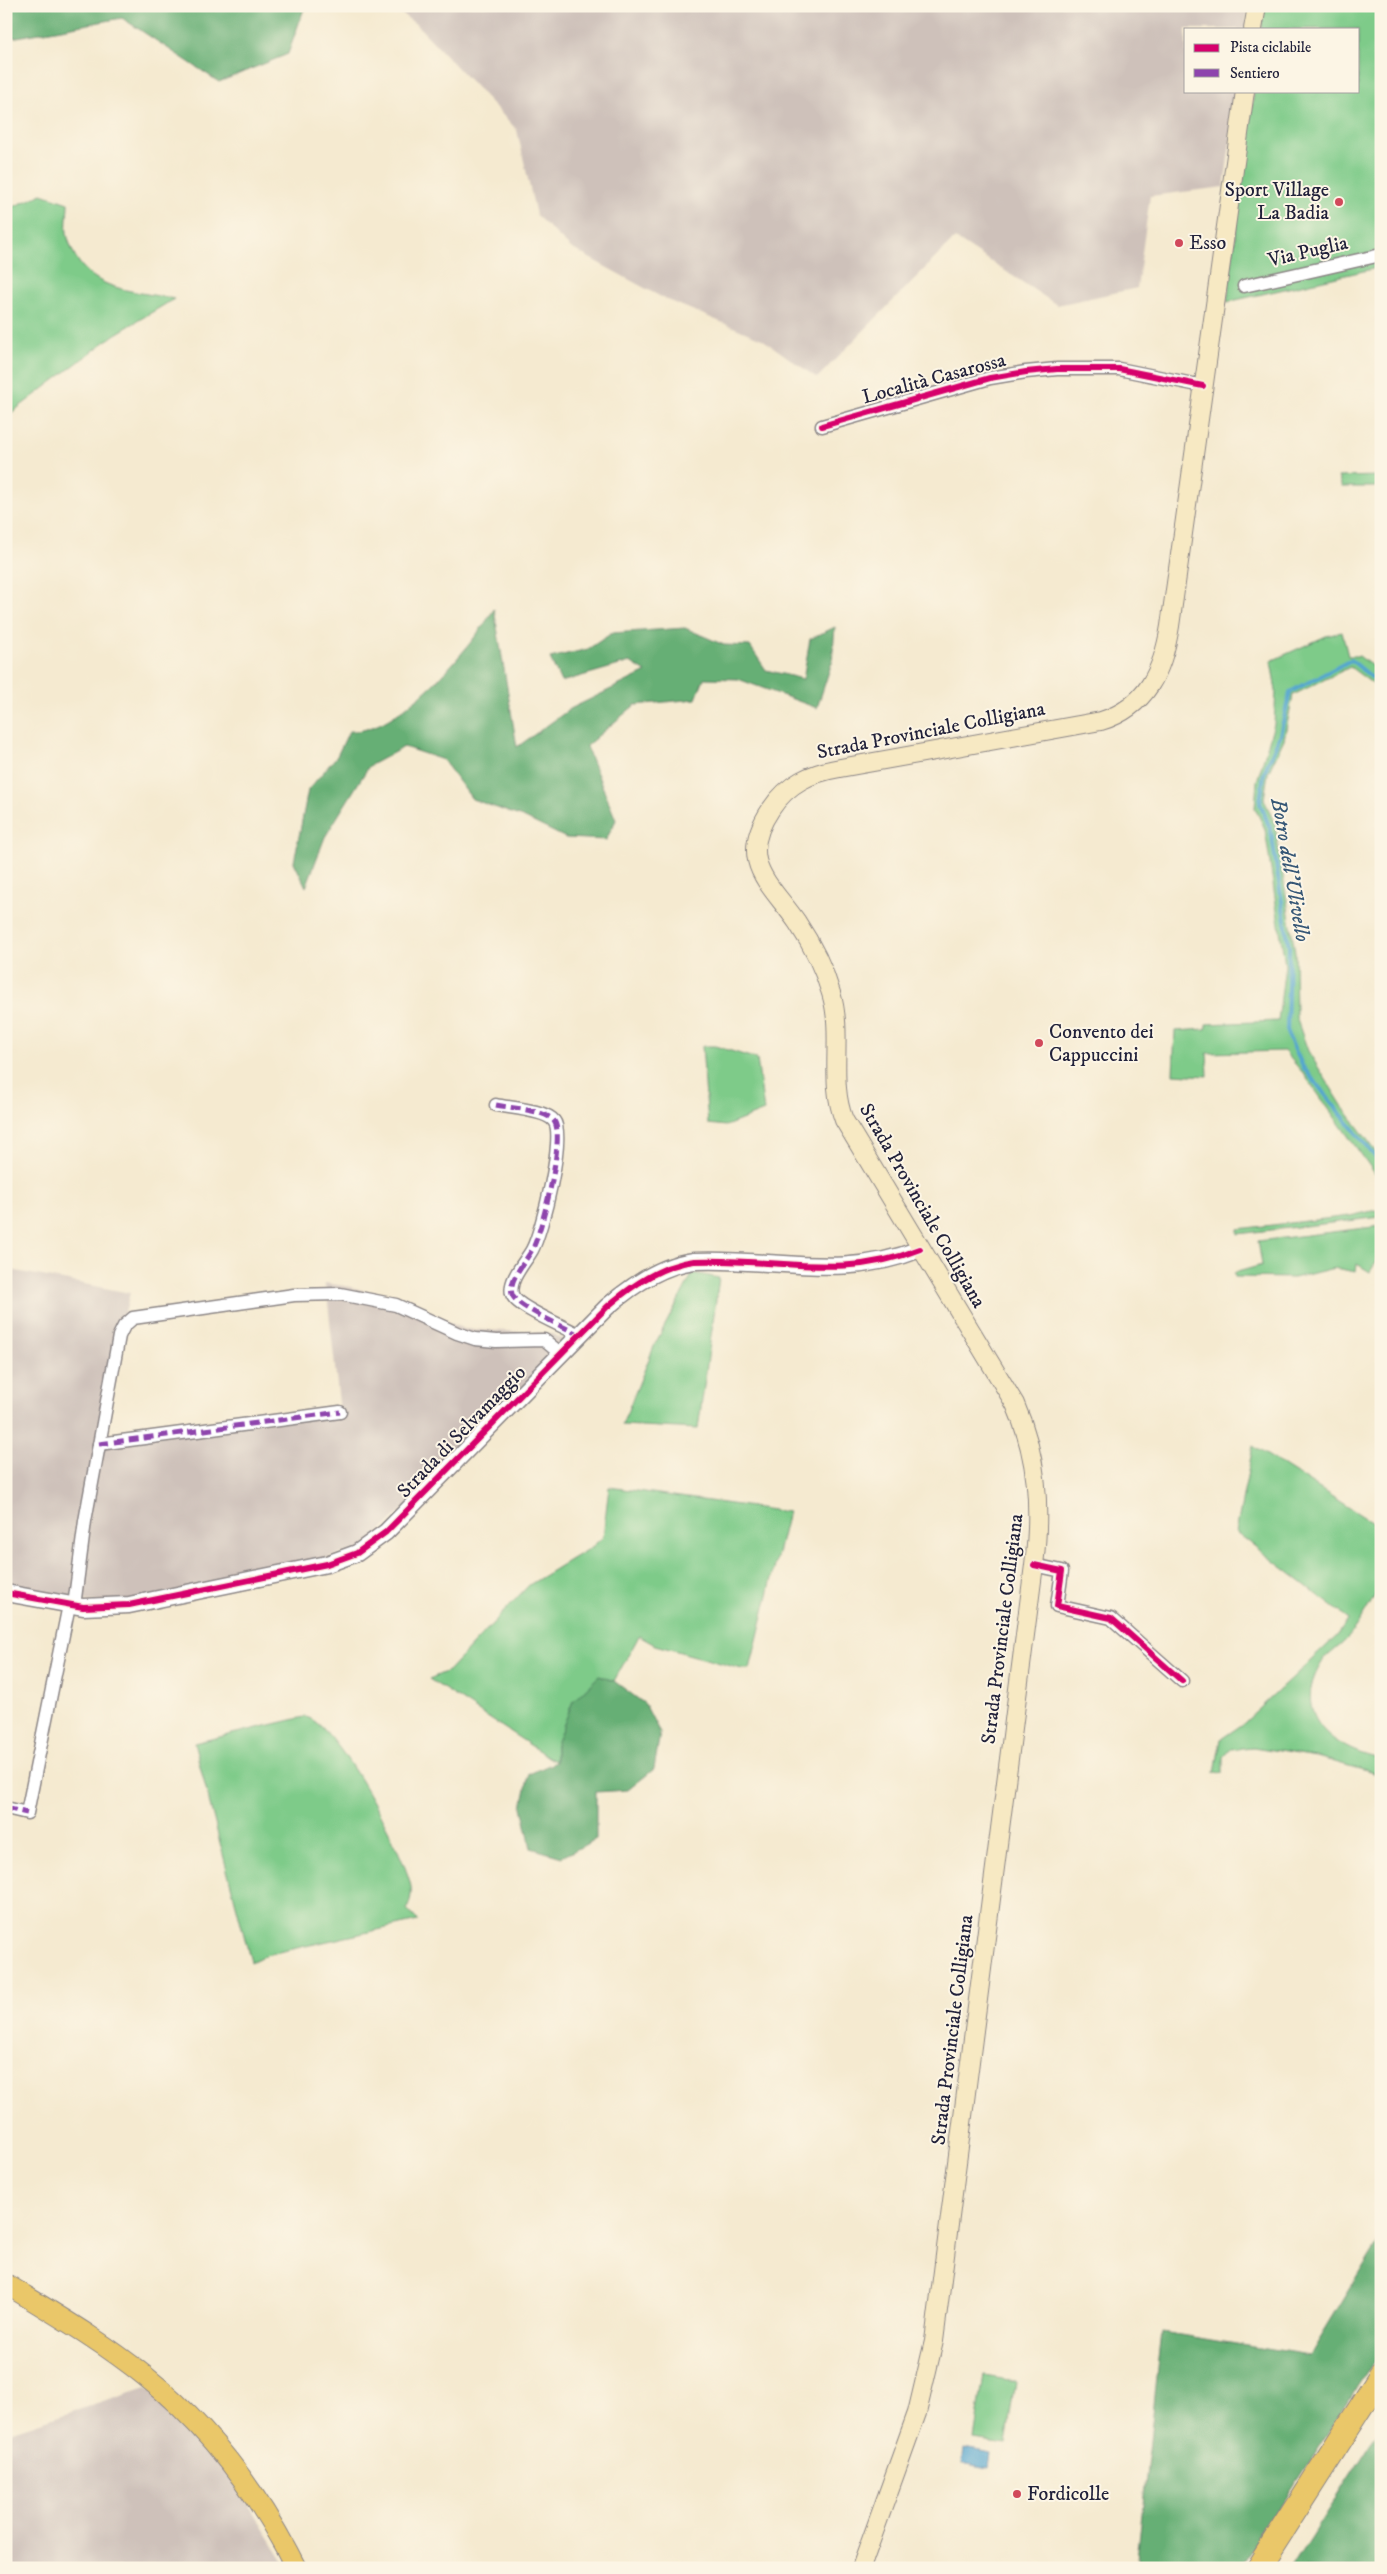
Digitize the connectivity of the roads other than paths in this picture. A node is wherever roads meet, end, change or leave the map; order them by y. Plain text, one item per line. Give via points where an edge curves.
1 (1257, 6) edge
2 (1253, 28) edge
3 (1245, 92) edge
4 (1381, 255) edge
5 (1244, 286) dead end
6 (1203, 386) junction
7 (822, 426) dead end
8 (496, 1105) dead end
9 (920, 1249) junction
10 (579, 1336) junction
11 (561, 1354) junction
12 (340, 1412) dead end
13 (99, 1444) junction
14 (1034, 1565) junction
15 (6, 1593) edge
16 (71, 1606) junction
17 (1182, 1681) dead end
18 (6, 1808) edge
19 (6, 2284) edge
20 (1381, 2376) edge
21 (1381, 2401) edge
22 (296, 2568) edge
23 (861, 2568) edge
24 (1258, 2568) edge
25 (1274, 2568) edge

1 - 2 main road
3 - 6 main road, Strada Provinciale Colligiana
4 - 5 street, Via Puglia
6 - 7 street, Località Casarossa via 1119,369 1026,372 990,378
6 - 9 main road, Strada Provinciale Colligiana via 1168,639 1156,677 1140,698 1115,716 1092,723 808,776 791,786 776,802 759,832 756,850 762,876 801,928 830,990 837,1019 836,1085 841,1113 852,1138
8 - 10 street via 546,1115 555,1121 558,1128 558,1149 541,1225 534,1246 512,1284 511,1293 530,1310
9 - 10 street, Strada di Selvamaggio via 886,1260 843,1266 683,1263 627,1291
9 - 14 main road, Strada Provinciale Colligiana via 1006,1388 1023,1424 1037,1483 1038,1526
10 - 11 street, Strada di Selvamaggio
11 - 13 street via 544,1340 475,1338 396,1305 340,1294 288,1296 141,1316 127,1322 119,1336
11 - 16 street, Strada di Selvamaggio via 393,1525 356,1553 318,1566 143,1603 112,1607
12 - 13 street
13 - 16 street
14 - 17 street via 1062,1572 1057,1606 1111,1618
14 - 23 main road, Strada Provinciale Colligiana via 945,2264 929,2366 912,2429
15 - 16 street, Strada di Selvamaggio
16 - 18 street via 28,1813
19 - 22 main road via 128,2362 187,2413 247,2483 269,2516
20 - 24 highway
21 - 25 highway

